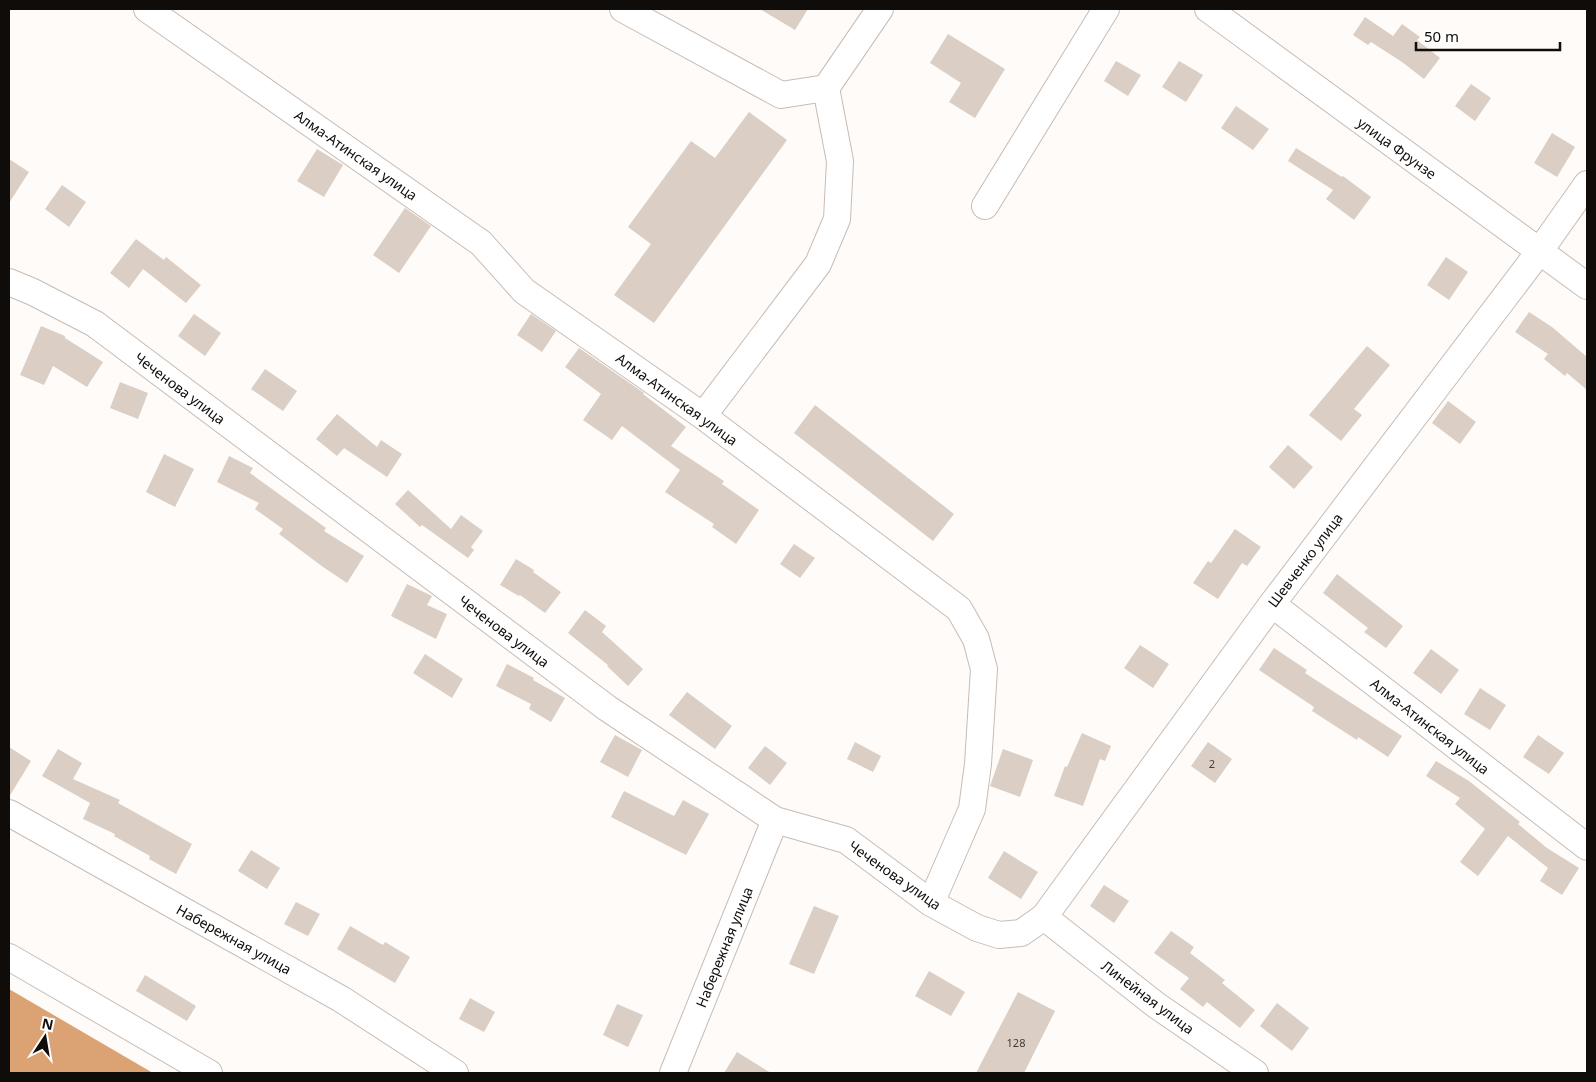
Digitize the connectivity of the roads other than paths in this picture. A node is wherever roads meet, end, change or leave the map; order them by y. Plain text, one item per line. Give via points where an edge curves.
1 (147, 9) edge
2 (623, 9) edge
3 (880, 9) edge
4 (1106, 9) edge
5 (1208, 9) edge
6 (826, 88) junction
7 (1587, 184) edge
8 (985, 206) dead end
9 (1539, 252) junction
10 (9, 282) edge
11 (1587, 286) edge
12 (703, 416) junction
13 (1272, 604) junction
14 (9, 813) edge
15 (775, 820) junction
16 (1587, 847) edge
17 (931, 903) junction
18 (1044, 917) junction
19 (1021, 933) joint
20 (9, 957) edge
21 (209, 1073) edge
22 (455, 1073) edge
23 (673, 1073) edge
24 (1256, 1073) edge

1 - 12 street, Алма-Атинская улица via 481,243 524,291
2 - 6 street via 781,95
3 - 6 street
4 - 8 street
5 - 9 street, улица Фрунзе
6 - 12 street via 840,160 837,219 818,264
7 - 9 street, Шевченко улица
9 - 11 street, улица Фрунзе
9 - 13 street, Шевченко улица
10 - 15 street, Чеченова улица via 95,324 607,708
12 - 17 street, Алма-Атинская улица via 959,609 976,639 984,669 972,809
13 - 16 street, Алма-Атинская улица
13 - 18 street, Шевченко улица
14 - 22 street, Набережная улица via 341,999
15 - 17 street, Чеченова улица via 846,840
15 - 23 street, Набережная улица
17 - 19 street, Чеченова улица via 977,928 999,935
18 - 19 street, Шевченко улица
18 - 24 street, Линейная улица via 1156,1005
20 - 21 street

